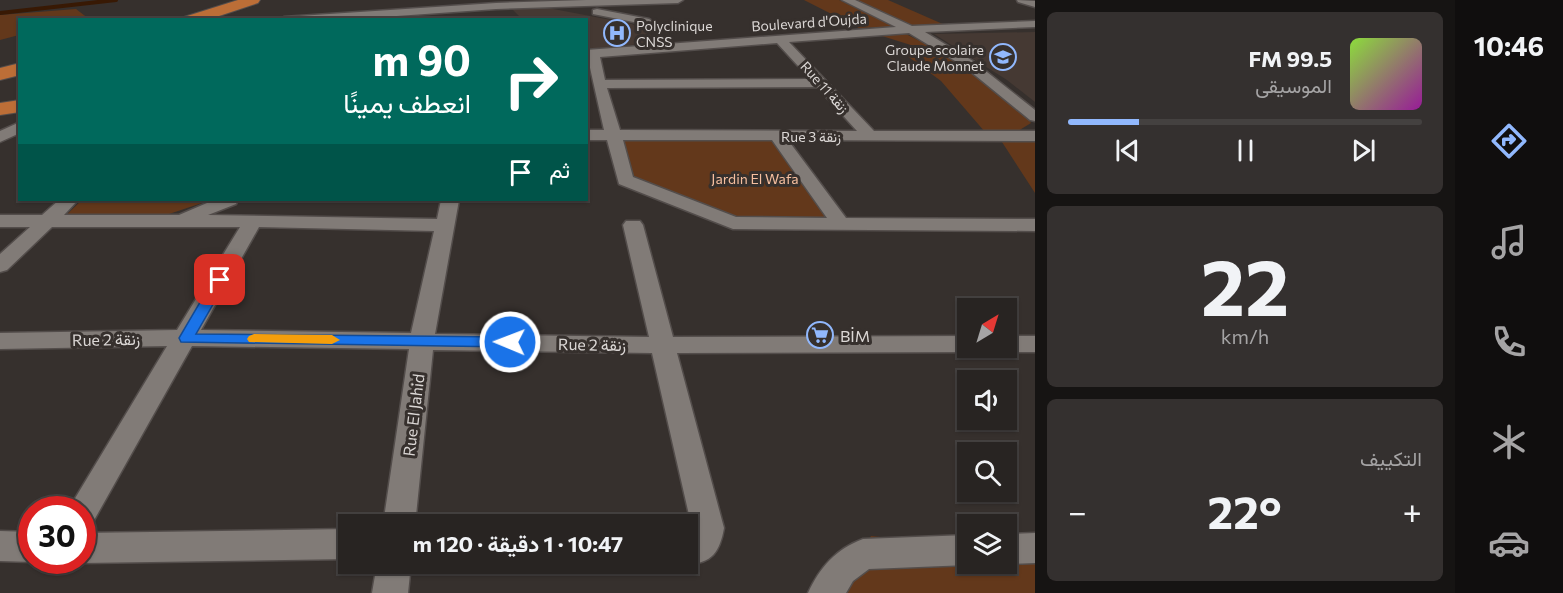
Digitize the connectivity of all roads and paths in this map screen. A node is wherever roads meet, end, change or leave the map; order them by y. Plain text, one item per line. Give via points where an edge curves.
1 (253, 0) edge
2 (678, 0) edge
3 (847, 0) edge
4 (1022, 0) edge
5 (268, 1) edge
6 (382, 1) edge
7 (656, 1) edge
8 (582, 2) edge
9 (630, 2) junction
10 (552, 4) junction
11 (1035, 4) edge
12 (496, 6) junction
13 (385, 12) junction
14 (421, 15) edge
15 (196, 18) edge
16 (220, 18) edge
17 (338, 18) edge
18 (505, 18) edge
19 (1033, 25) edge
20 (657, 28) junction
21 (912, 29) junction
22 (780, 39) junction
23 (685, 46) junction
24 (590, 54) edge
25 (18, 70) edge
26 (0, 74) edge
27 (821, 83) junction
28 (599, 84) junction
29 (18, 106) edge
30 (0, 109) edge
31 (1035, 117) edge
32 (18, 127) edge
33 (588, 135) edge
34 (615, 135) junction
35 (777, 136) junction
36 (870, 136) junction
37 (1035, 136) edge
38 (0, 137) edge
39 (68, 201) edge
40 (227, 201) edge
41 (450, 201) edge
42 (0, 221) edge
43 (46, 221) junction
44 (177, 221) junction
45 (254, 221) junction
46 (840, 223) junction
47 (446, 225) junction
48 (633, 225) dead end
49 (1035, 225) edge
50 (0, 266) edge
51 (186, 338) junction
52 (0, 340) edge
53 (423, 340) junction
54 (957, 344) edge
55 (1017, 344) edge
56 (1035, 344) edge
57 (664, 345) junction
58 (92, 496) edge
59 (400, 514) edge
60 (338, 544) edge
61 (0, 546) edge
62 (18, 547) edge
63 (96, 548) edge
64 (698, 548) edge
65 (1035, 548) edge
66 (1017, 549) edge
67 (957, 550) edge
68 (393, 574) edge
69 (390, 593) edge
70 (826, 593) edge

1 - 15 highway
2 - 7 street
3 - 21 street
4 - 11 street
5 - 16 highway
6 - 13 street
7 - 9 street
8 - 9 street
8 - 10 street
9 - 20 street
10 - 12 street
10 - 20 street
12 - 14 street
12 - 18 street
13 - 14 street
13 - 17 street
19 - 21 street, Boulevard d'Oujda
20 - 23 street
21 - 22 street, Boulevard d'Oujda
21 - 31 street via 969,64
22 - 23 street, Boulevard d'Oujda
22 - 27 street, Rue 11 زنقة
23 - 24 street, Boulevard d'Oujda
24 - 28 street
25 - 26 highway
27 - 28 street
27 - 36 street, Rue 11 زنقة
28 - 34 street
29 - 30 highway
32 - 38 street
33 - 34 street, Rue 3 زنقة
34 - 35 street, Rue 3 زنقة
34 - 46 street via 625,180 722,219 733,223
35 - 36 street, Rue 3 زنقة
35 - 46 street
36 - 37 street, Rue 3 زنقة
39 - 43 street
40 - 44 street
41 - 47 street, Rue El Jahid
42 - 43 street
43 - 44 street
43 - 50 street
44 - 45 street
45 - 47 street
45 - 51 street
46 - 49 street
47 - 53 street, Rue El Jahid
48 - 57 street
51 - 52 street, Rue 2 زنقة
51 - 53 street, Rue 2 زنقة
51 - 58 street
53 - 57 street, Rue 2 زنقة
53 - 59 street, Rue El Jahid
54 - 57 street, Rue 2 زنقة
55 - 56 street
57 - 64 street via 708,528 705,544
60 - 63 street
61 - 62 street
65 - 66 street
67 - 70 street via 863,554 841,570
68 - 69 street

